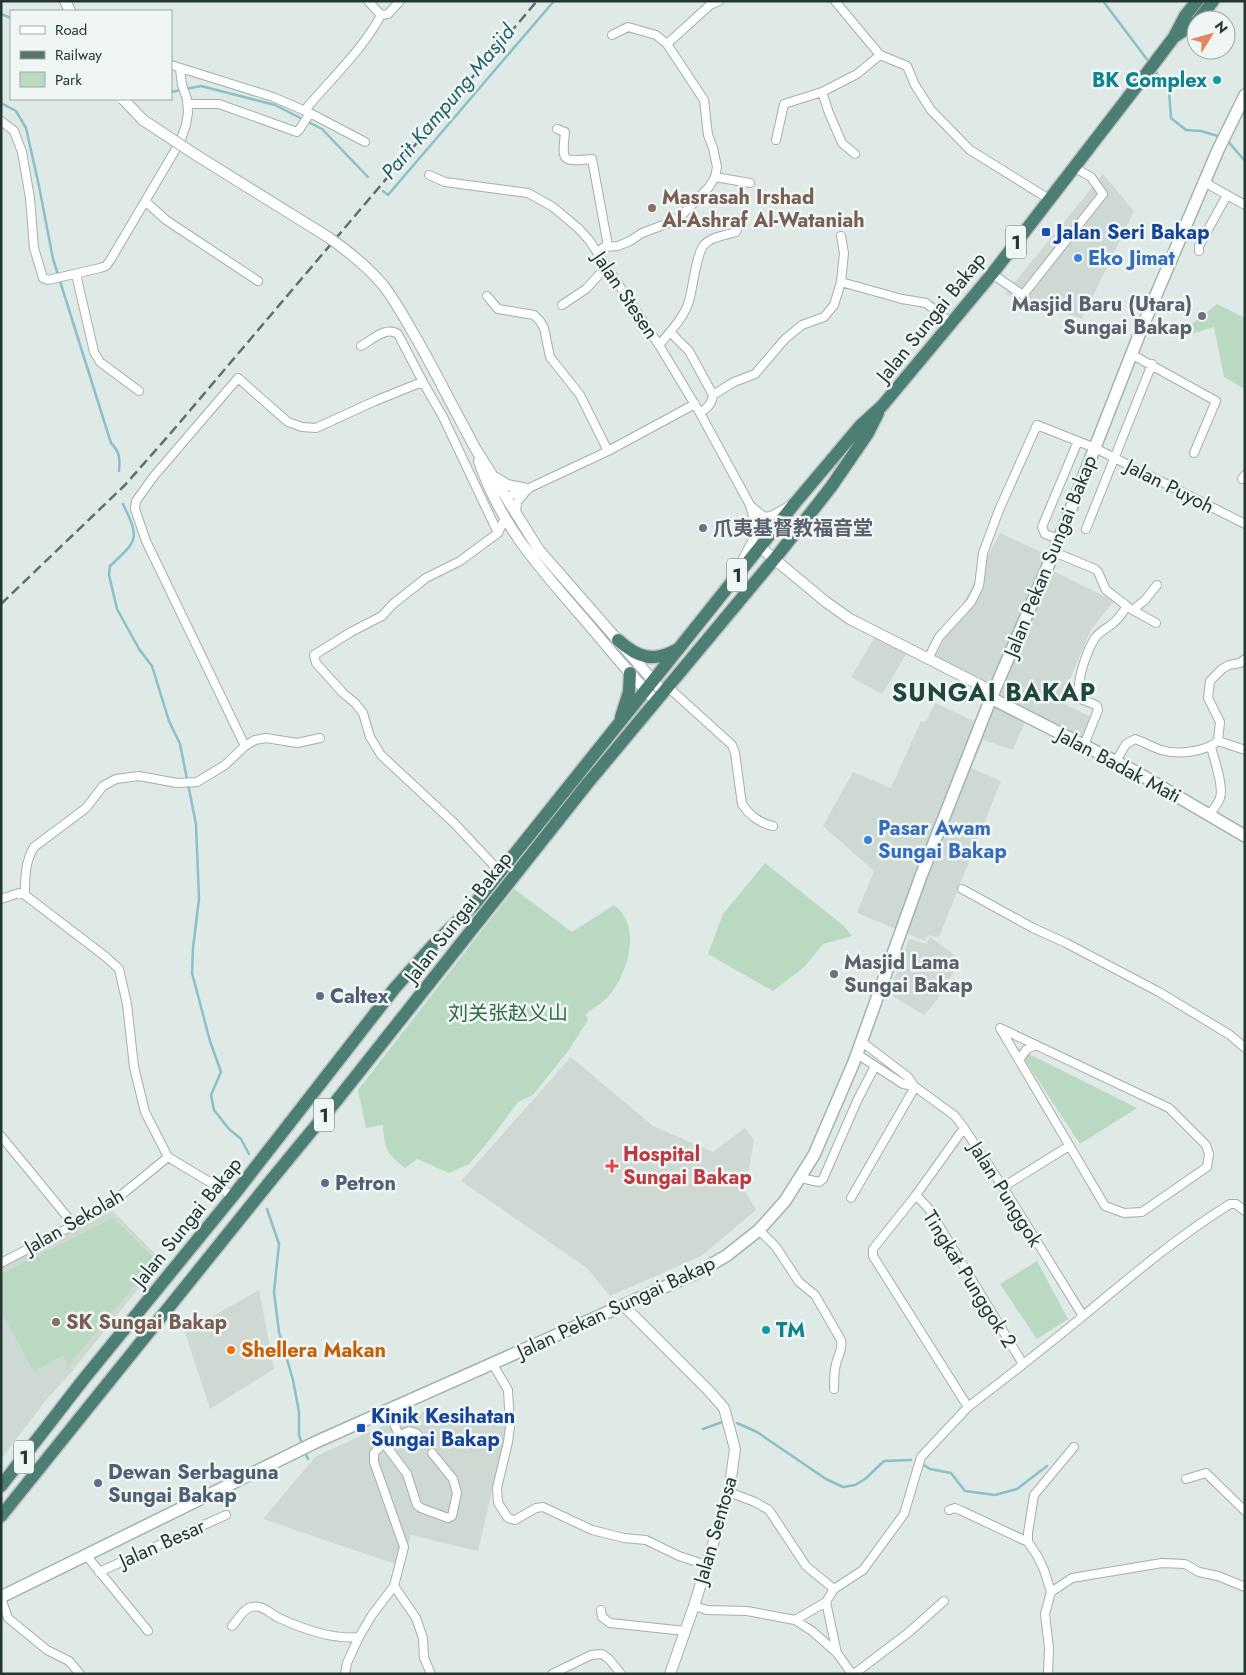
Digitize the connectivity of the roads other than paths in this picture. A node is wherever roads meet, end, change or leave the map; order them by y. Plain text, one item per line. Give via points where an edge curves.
1 (368, 1) edge
2 (400, 1) edge
3 (719, 1) edge
4 (835, 1) edge
5 (1197, 1) edge
6 (708, 3) edge
7 (381, 15) junction
8 (1186, 29) edge
9 (612, 35) dead end
10 (1174, 37) junction
11 (667, 44) junction
12 (880, 54) junction
13 (172, 65) edge
14 (180, 69) junction
15 (822, 92) junction
16 (1245, 96) edge
17 (124, 100) edge
18 (188, 101) junction
19 (306, 117) junction
20 (1, 121) edge
21 (557, 129) dead end
22 (776, 140) dead end
23 (365, 142) dead end
24 (855, 154) dead end
25 (1074, 168) junction
26 (429, 175) dead end
27 (716, 177) junction
28 (1204, 182) junction
29 (750, 183) dead end
30 (1227, 194) junction
31 (1048, 199) junction
32 (145, 201) junction
33 (1245, 205) edge
34 (740, 222) dead end
35 (840, 236) dead end
36 (608, 246) junction
37 (1199, 251) dead end
38 (598, 252) junction
39 (607, 266) junction
40 (76, 274) junction
41 (992, 274) junction
42 (258, 280) dead end
43 (841, 282) junction
44 (487, 296) dead end
45 (562, 306) dead end
46 (951, 323) junction
47 (670, 332) junction
48 (659, 345) junction
49 (361, 346) dead end
50 (1131, 354) junction
51 (1152, 364) junction
52 (424, 384) junction
53 (138, 391) dead end
54 (713, 395) junction
55 (695, 404) junction
56 (700, 413) junction
57 (857, 439) junction
58 (1078, 441) junction
59 (475, 448) junction
60 (1095, 448) junction
61 (608, 451) junction
62 (1194, 453) dead end
63 (1115, 458) junction
64 (494, 476) junction
65 (527, 489) junction
66 (506, 497) junction
67 (794, 503) junction
68 (750, 505) junction
69 (516, 514) junction
70 (503, 516) junction
71 (1245, 524) edge
72 (1086, 529) dead end
73 (514, 532) junction
74 (498, 533) junction
75 (1060, 539) junction
76 (760, 547) junction
77 (1054, 552) junction
78 (774, 559) junction
79 (1157, 585) dead end
80 (723, 592) junction
81 (1130, 608) junction
82 (1156, 623) dead end
83 (618, 640) junction
84 (680, 647) junction
85 (928, 659) junction
86 (1245, 659) edge
87 (630, 673) junction
88 (650, 686) junction
89 (662, 693) junction
90 (993, 695) junction
91 (616, 728) junction
92 (320, 738) dead end
93 (1218, 741) junction
94 (1084, 745) junction
95 (245, 746) junction
96 (1211, 747) junction
97 (1245, 750) edge
98 (1116, 761) junction
99 (1209, 815) junction
100 (774, 826) dead end
101 (1245, 836) edge
102 (501, 872) junction
103 (962, 889) dead end
104 (25, 895) junction
105 (1, 899) edge
106 (862, 1042) junction
107 (1035, 1045) junction
108 (1245, 1048) edge
109 (857, 1054) junction
110 (1019, 1060) junction
111 (875, 1066) junction
112 (915, 1086) junction
113 (841, 1093) junction
114 (856, 1102) junction
115 (964, 1128) junction
116 (1, 1136) edge
117 (1069, 1146) junction
118 (168, 1157) junction
119 (801, 1178) junction
120 (1003, 1187) junction
121 (916, 1195) junction
122 (233, 1196) junction
123 (851, 1198) dead end
124 (1245, 1211) edge
125 (74, 1225) junction
126 (759, 1230) junction
127 (1, 1263) edge
128 (623, 1305) junction
129 (1083, 1316) junction
130 (492, 1363) junction
131 (1023, 1364) junction
132 (834, 1389) dead end
133 (968, 1408) junction
134 (388, 1410) junction
135 (400, 1435) junction
136 (423, 1441) tunnel mouth
137 (384, 1443) junction
138 (1074, 1447) dead end
139 (432, 1453) tunnel mouth
140 (1186, 1479) dead end
141 (1, 1486) edge
142 (729, 1492) junction
143 (949, 1510) dead end
144 (1245, 1511) edge
145 (226, 1515) dead end
146 (1, 1516) edge
147 (1028, 1542) junction
148 (86, 1555) junction
149 (706, 1565) junction
150 (99, 1572) junction
151 (394, 1586) junction
152 (1245, 1587) edge
153 (834, 1589) junction
154 (1050, 1592) junction
155 (1, 1597) edge
156 (944, 1601) dead end
157 (826, 1602) junction
158 (694, 1606) junction
159 (600, 1610) dead end
160 (795, 1620) junction
161 (232, 1626) dead end
162 (685, 1630) junction
163 (148, 1631) dead end
164 (359, 1637) junction
165 (837, 1653) junction
166 (73, 1665) junction
167 (69, 1674) edge
168 (80, 1674) edge
169 (345, 1674) edge
170 (431, 1674) edge
171 (552, 1674) edge
172 (621, 1674) edge
173 (670, 1674) edge
174 (853, 1674) edge
175 (1048, 1674) edge

1 - 7 street
2 - 7 street via 388,14
3 - 6 street
4 - 12 street
5 - 10 highway, Jalan Sungai Bakap / 1
6 - 11 street
7 - 19 street
8 - 10 highway, Jalan Sungai Bakap / 1
9 - 11 street via 628,27 656,35
10 - 25 highway, Jalan Sungai Bakap / 1
11 - 27 street via 704,100 708,135 717,167
12 - 15 street via 857,74
12 - 31 street via 907,66 931,110 970,150
13 - 14 street
14 - 18 street
14 - 19 street via 273,97
15 - 22 street via 782,106
15 - 24 street via 842,143
16 - 28 main road, Jalan Pekan Sungai Bakap
17 - 59 street, bridge via 144,120 328,237 368,270 396,304
18 - 19 street via 219,104 297,132
18 - 32 street via 186,125 180,142
19 - 23 street
20 - 40 street via 14,131 22,152 34,248 43,278
21 - 36 street via 565,132 565,159 592,159
25 - 31 highway, Jalan Sungai Bakap / 1
25 - 41 street via 1092,178 1103,194 1023,295
26 - 38 street, Jalan Stesen via 445,182 528,193 578,228
27 - 29 street
27 - 36 street via 681,216 618,246
28 - 30 street
28 - 50 main road, Jalan Pekan Sungai Bakap
30 - 33 street
30 - 37 street
31 - 41 highway, Jalan Sungai Bakap / 1
32 - 40 street via 106,266
32 - 42 street via 166,220
34 - 47 street via 736,232 704,244 689,303
35 - 43 street via 844,253
36 - 38 street
38 - 39 street, Jalan Stesen
39 - 45 street via 586,289
39 - 48 street, Jalan Stesen
40 - 53 street via 94,352 100,362
41 - 46 highway, Jalan Sungai Bakap / 1
43 - 46 street via 926,303
43 - 54 street via 834,305 824,317 802,325 785,339 755,374
44 - 61 street via 498,309 534,315 540,320 550,357 580,395
46 - 57 highway, Jalan Sungai Bakap / 1
47 - 48 street
47 - 54 street via 689,351
48 - 55 street, Jalan Stesen
49 - 52 street via 388,330 394,331
50 - 51 street
50 - 60 main road, Jalan Pekan Sungai Bakap
51 - 62 street via 1216,401
51 - 63 street
52 - 74 street via 444,417
52 - 95 street via 375,401 316,428 288,422 238,378 136,501 135,509 146,541
54 - 56 street via 708,407
55 - 56 street, Jalan Stesen
55 - 61 street
56 - 68 street, Jalan Stesen
57 - 67 highway, Jalan Sungai Bakap / 1 via 833,457
57 - 78 highway, Jalan Sungai Bakap / 1 via 844,468
58 - 60 street, Jalan Puyoh
58 - 75 street via 1042,527 1045,534
58 - 85 street, Jalan Puyoh via 1037,425 983,552 979,586 960,617 939,637
59 - 64 street
59 - 70 street via 485,480
60 - 63 street, Jalan Puyoh
60 - 75 main road, Jalan Pekan Sungai Bakap
61 - 65 street
63 - 71 street, Jalan Puyoh
63 - 72 street
64 - 65 street via 507,485
64 - 66 street
65 - 66 street
65 - 69 street via 517,502
66 - 69 street
66 - 70 street
67 - 68 street via 771,516 764,516
67 - 76 highway, Jalan Sungai Bakap / 1
68 - 80 street, Jalan Stesen via 755,536
69 - 83 street via 539,550
70 - 73 street
70 - 74 street
73 - 74 street
73 - 87 street
74 - 102 street via 460,561 426,578 376,620 314,655 316,663 363,714 370,737 381,755
75 - 77 main road, Jalan Pekan Sungai Bakap
76 - 78 street, Jalan Badak Mati
76 - 80 highway, Jalan Sungai Bakap / 1
77 - 81 street via 1095,569 1106,590
77 - 90 main road, Jalan Pekan Sungai Bakap
78 - 85 street, Jalan Badak Mati via 850,619
78 - 89 highway, Jalan Sungai Bakap / 1
79 - 81 street via 1145,600
80 - 84 highway, Jalan Sungai Bakap / 1
81 - 82 street
81 - 94 street via 1094,638 1085,658 1079,694 1082,700 1097,706 1098,710
83 - 84 highway via 636,654 647,657 669,654
83 - 88 street
84 - 88 highway, Jalan Sungai Bakap / 1
85 - 90 street, Jalan Badak Mati
86 - 93 street via 1222,669 1210,681 1208,698 1220,722
87 - 88 street
87 - 91 highway via 629,692
88 - 89 street
88 - 91 highway, Jalan Sungai Bakap / 1
89 - 100 street via 732,745 742,804 764,824
89 - 146 highway, Jalan Sungai Bakap / 1
90 - 94 main road, Jalan Badak Mati
90 - 106 main road, Jalan Pekan Sungai Bakap via 921,876
91 - 102 highway, Jalan Sungai Bakap / 1
92 - 95 street via 297,743 266,738
93 - 96 street
93 - 97 street
94 - 98 main road, Jalan Badak Mati
95 - 104 street via 225,766 197,782 177,783 139,776 116,779 103,786 86,808 34,847 26,866
96 - 98 street via 1170,752 1135,739 1126,744
96 - 99 street via 1221,792
98 - 99 main road, Jalan Badak Mati
99 - 101 main road, Jalan Badak Mati
102 - 122 highway, Jalan Sungai Bakap / 1 via 474,906 394,989
103 - 108 street via 1159,992 1230,1035
104 - 105 street via 19,893
104 - 118 street via 118,969 145,1112
106 - 109 main road, Jalan Pekan Sungai Bakap
106 - 112 street, Jalan Punggok
107 - 110 street via 1026,1050
107 - 110 street via 1000,1028
107 - 117 street via 1169,1108 1206,1145 1209,1154 1206,1167 1142,1212 1124,1213 1105,1206
109 - 111 street, Jalan Punggok
109 - 113 main road, Jalan Pekan Sungai Bakap
110 - 117 street
111 - 112 street, Jalan Punggok via 903,1084
111 - 114 street
112 - 115 street, Jalan Punggok via 955,1116
112 - 123 street
113 - 114 street
113 - 119 main road, Jalan Pekan Sungai Bakap
114 - 119 street via 823,1179 819,1182
115 - 120 street, Jalan Punggok
115 - 121 street
116 - 125 street
117 - 120 street
118 - 122 street
118 - 125 street, Jalan Sekolah via 114,1201
119 - 126 main road, Jalan Pekan Sungai Bakap
120 - 129 street, Jalan Punggok
121 - 131 street, Tingkat Punggok 2 via 929,1209
121 - 133 street via 873,1249 873,1256
122 - 141 highway, Jalan Sungai Bakap / 1
124 - 129 street via 1236,1204 1230,1204 1132,1274
125 - 127 street, Jalan Sekolah
126 - 128 main road, Jalan Pekan Sungai Bakap via 704,1269
126 - 132 street via 776,1247 799,1282 815,1295 841,1340
128 - 130 main road, Jalan Pekan Sungai Bakap
128 - 142 street, Jalan Sentosa via 724,1408 735,1449
129 - 131 street
130 - 134 main road, Jalan Pekan Sungai Bakap
130 - 149 street via 508,1390 509,1399 508,1442 497,1488 498,1503 508,1518 515,1520 543,1507 592,1530 646,1540
131 - 133 street
133 - 153 street via 920,1457 904,1514 862,1570
134 - 135 street
134 - 148 main road, Jalan Pekan Sungai Bakap
135 - 136 street via 409,1431
135 - 137 street
137 - 139 street via 406,1474 418,1505 448,1518 452,1516 457,1493 453,1479
137 - 151 street via 374,1453 374,1462 404,1547
138 - 147 street via 1034,1495
140 - 144 street via 1206,1473
142 - 149 street, Jalan Sentosa
142 - 153 street via 769,1510 806,1566
143 - 147 street via 955,1508
145 - 150 street, Jalan Besar
147 - 154 street via 1044,1570
148 - 150 street
148 - 155 main road, Jalan Pekan Sungai Bakap
149 - 158 street, Jalan Sentosa
150 - 163 street
151 - 164 street
151 - 170 street via 416,1618 424,1658
152 - 154 street via 1185,1564 1162,1563 1072,1578
153 - 157 street
154 - 175 street via 1045,1614
155 - 166 street via 8,1618 47,1650
156 - 174 street
157 - 160 street
157 - 165 street
158 - 160 street
158 - 162 street, Jalan Sentosa
159 - 162 street via 602,1617 610,1623
160 - 165 street
161 - 164 street via 243,1611 262,1607 278,1618 327,1634
162 - 173 street, Jalan Sentosa
164 - 169 street
165 - 174 street
166 - 167 street
166 - 168 street
171 - 172 street via 590,1655 602,1654

